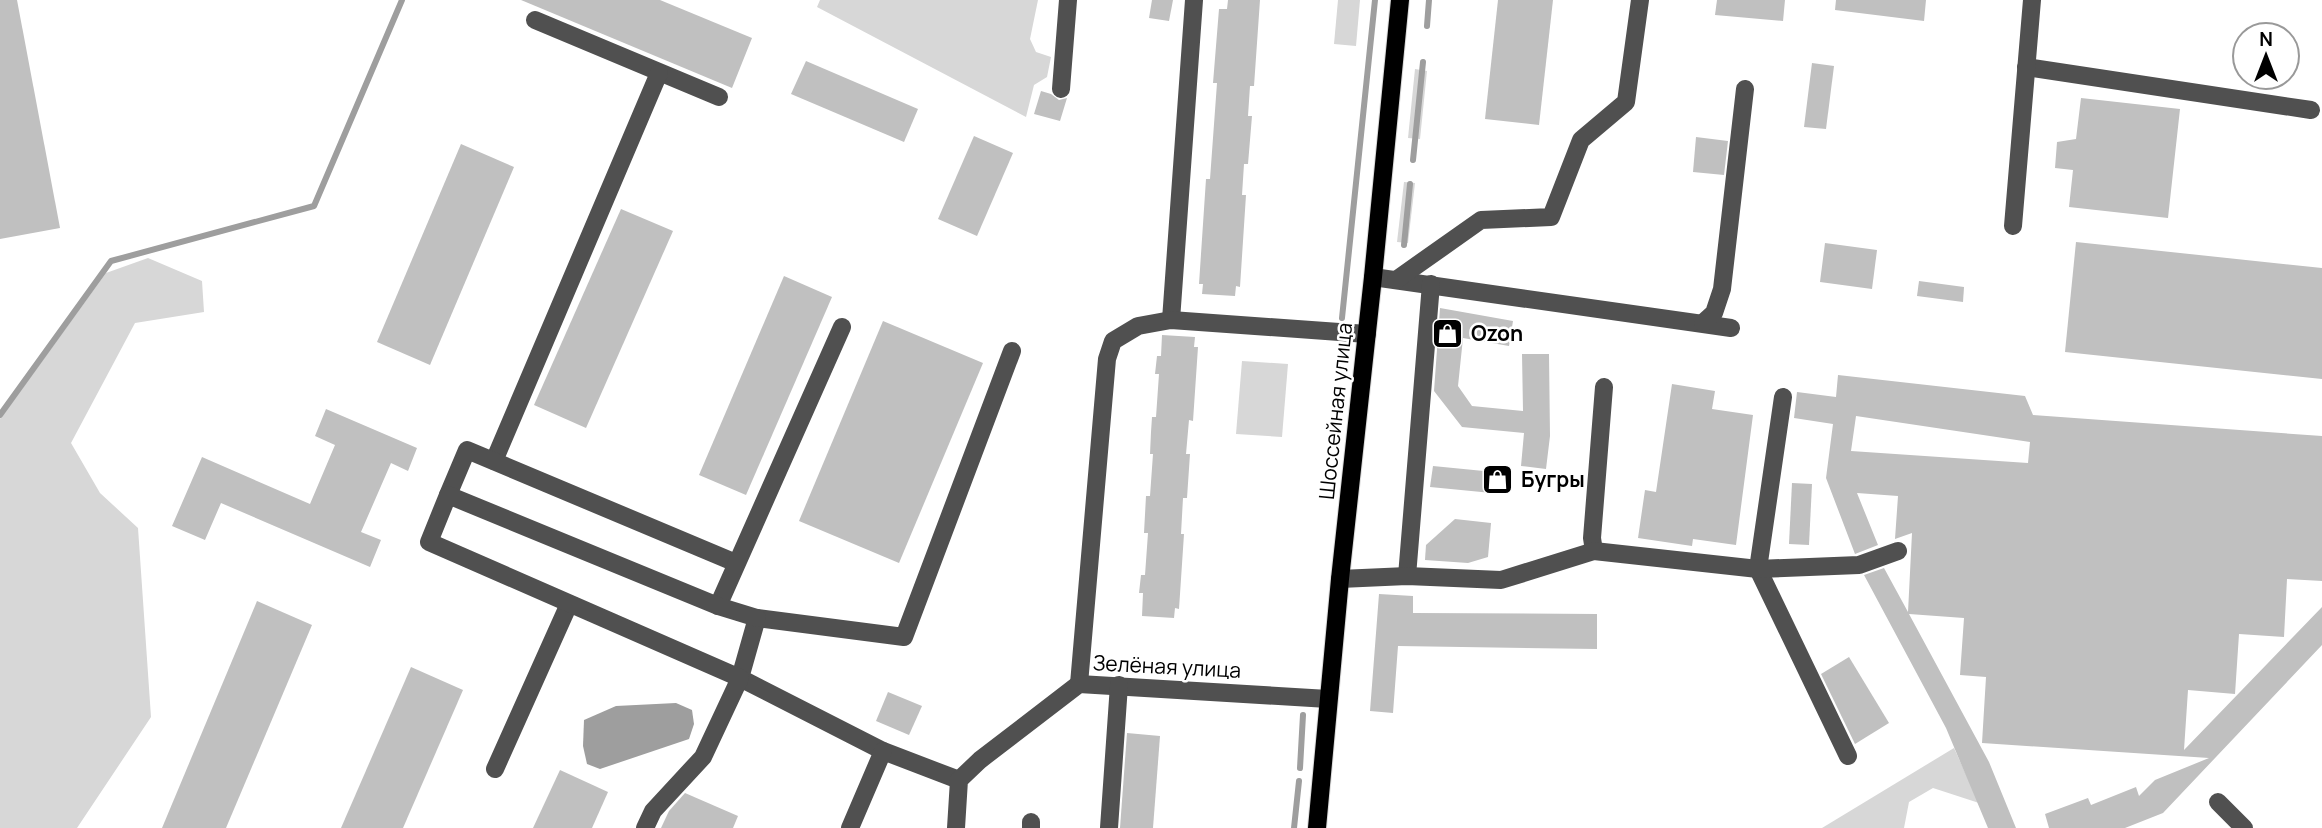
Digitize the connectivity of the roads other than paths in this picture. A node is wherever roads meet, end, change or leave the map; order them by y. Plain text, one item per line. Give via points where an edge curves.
1 (1068, 0) edge
2 (1194, 0) edge
3 (1400, 0) edge
4 (1640, 0) edge
5 (2032, 0) edge
6 (535, 20) dead end
7 (2026, 67) junction
8 (659, 73) junction
9 (1061, 89) dead end
10 (1745, 89) dead end
11 (719, 97) dead end
12 (2311, 110) dead end
13 (2013, 226) dead end
14 (1373, 277) junction
15 (1396, 280) junction
16 (1431, 284) junction
17 (1171, 320) junction
18 (1703, 323) junction
19 (842, 327) dead end
20 (1731, 328) dead end
21 (1367, 334) junction
22 (1012, 351) dead end
23 (1604, 387) dead end
24 (1783, 397) dead end
25 (494, 461) junction
26 (448, 495) junction
27 (1594, 551) junction
28 (1898, 551) dead end
29 (736, 563) junction
30 (1758, 569) junction
31 (1407, 576) junction
32 (1340, 579) junction
33 (569, 604) junction
34 (718, 606) junction
35 (757, 618) junction
36 (740, 678) junction
37 (1079, 684) junction
38 (1119, 685) junction
39 (1328, 699) junction
40 (883, 751) junction
41 (1848, 756) dead end
42 (495, 769) dead end
43 (959, 780) junction
44 (2218, 802) dead end
45 (645, 828) edge
46 (850, 828) edge
47 (956, 828) edge
48 (1109, 828) edge
49 (1317, 828) edge
50 (2244, 828) edge

1 - 9 street
2 - 17 street
3 - 14 main road, Шоссейная улица
4 - 15 street via 1626,102 1581,140 1551,218 1481,220
5 - 7 street
6 - 8 street
7 - 12 street
7 - 13 street
8 - 11 street
8 - 25 street
10 - 18 street via 1722,289 1714,313
14 - 15 street
14 - 21 main road, Шоссейная улица
15 - 16 street
16 - 18 street
16 - 31 street
17 - 21 street
17 - 37 street via 1138,326 1113,341 1107,359
18 - 20 street
19 - 29 street
21 - 32 main road, Шоссейная улица
22 - 35 street via 904,637
23 - 27 street
24 - 30 street
25 - 26 street via 467,450
25 - 29 street
26 - 33 street via 429,542
26 - 34 street
27 - 30 street
27 - 31 street via 1500,580
28 - 30 street via 1859,565
29 - 34 street
30 - 41 street
31 - 32 street
32 - 39 main road, Шоссейная улица
33 - 36 street
33 - 42 street
34 - 35 street
35 - 36 street
36 - 40 street
36 - 45 street via 703,757 653,811
37 - 38 street, Зелёная улица
37 - 43 street, Зелёная улица
38 - 39 street, Зелёная улица
38 - 48 street
39 - 49 main road, Шоссейная улица
40 - 43 street
40 - 46 street
43 - 47 street
44 - 50 street

